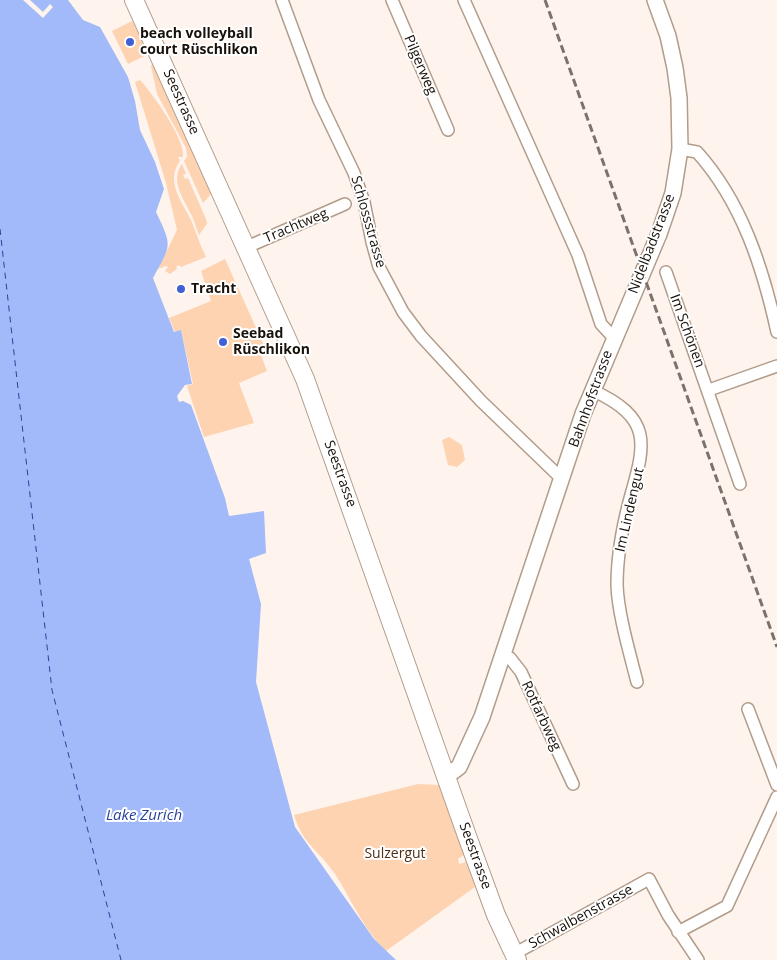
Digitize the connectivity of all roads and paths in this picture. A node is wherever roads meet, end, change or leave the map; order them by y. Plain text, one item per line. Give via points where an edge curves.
1 (134, 0) edge
2 (282, 0) edge
3 (392, 0) edge
4 (464, 0) edge
5 (655, 0) edge
6 (448, 130) dead end
7 (680, 149) junction
8 (345, 204) dead end
9 (247, 247) junction
10 (666, 272) dead end
11 (777, 332) edge
12 (613, 337) junction
13 (777, 366) edge
14 (592, 390) junction
15 (709, 390) junction
16 (562, 479) junction
17 (740, 484) dead end
18 (502, 654) junction
19 (637, 682) dead end
20 (748, 709) dead end
21 (447, 776) junction
22 (573, 784) dead end
23 (777, 785) edge
24 (777, 798) edge
25 (678, 932) junction
26 (515, 957) edge
27 (698, 960) edge

1 - 9 main road, Seestrasse
2 - 16 street, Schlossstrasse via 319,100 354,173 379,267 403,312 482,401
3 - 6 street, Pilgerweg
4 - 12 street, Bahnhofstrasse via 578,255 601,324
5 - 7 main road, Nidelbadstrasse via 675,68
7 - 11 street via 697,152 723,187 760,263
7 - 12 main road, Nidelbadstrasse via 672,193 659,234
8 - 9 street, Trachtweg
9 - 21 main road, Seestrasse via 305,379
10 - 15 street, Im Schönen
12 - 14 main road, Bahnhofstrasse
13 - 15 street
14 - 16 main road, Bahnhofstrasse
14 - 19 street, Im Lindengut via 617,403 630,415 641,436 641,461 619,549 617,587
15 - 17 street, Im Schönen
16 - 18 main road, Bahnhofstrasse
18 - 21 main road, Bahnhofstrasse via 471,743 459,767
18 - 22 street, Rotfarbweg via 510,658 520,672
20 - 23 street
21 - 26 main road, Seestrasse via 496,915
24 - 25 street via 727,906
25 - 26 street, Schwalbenstrasse via 649,879
25 - 27 street

